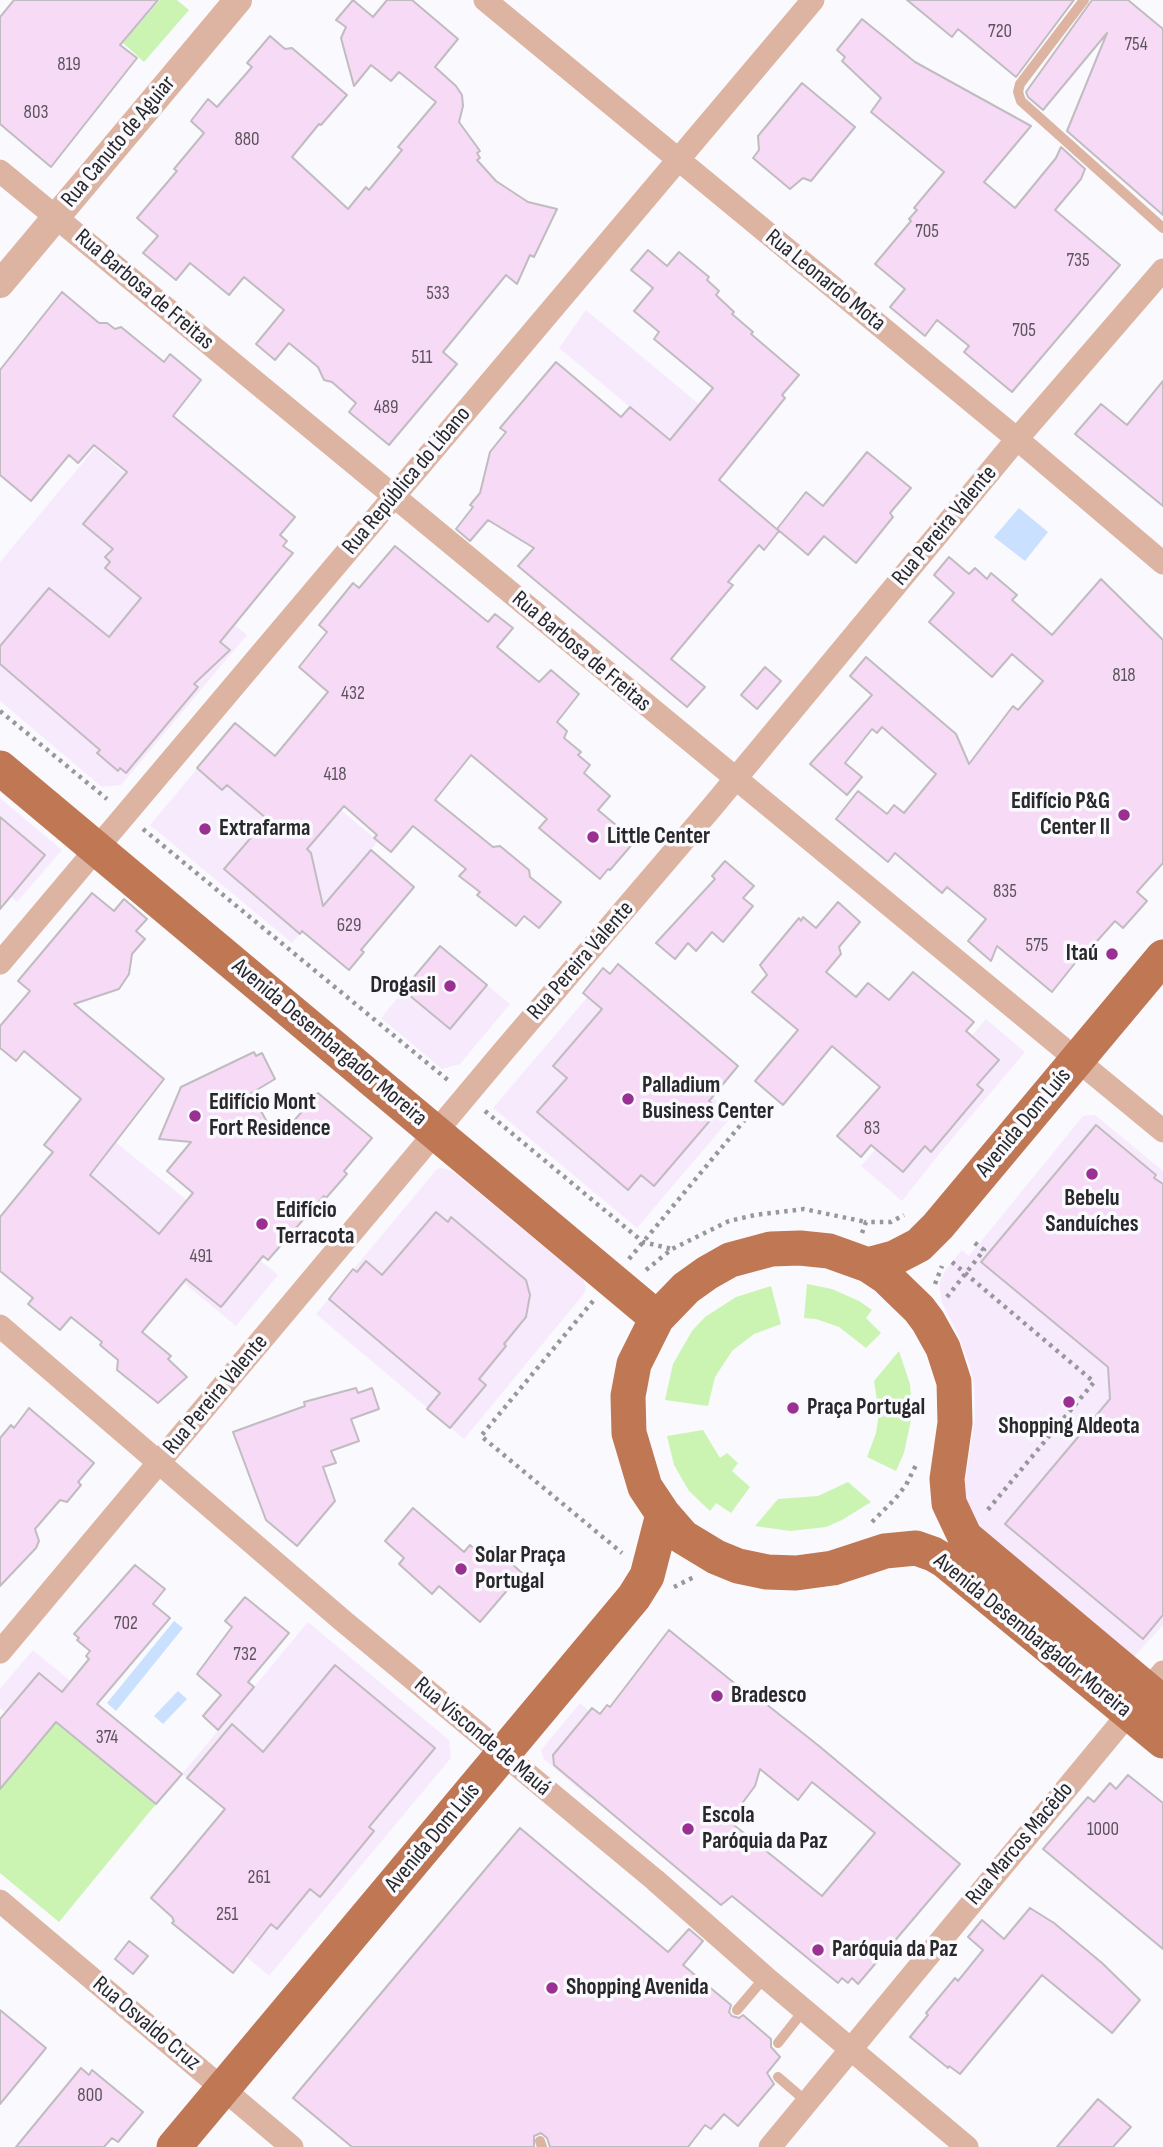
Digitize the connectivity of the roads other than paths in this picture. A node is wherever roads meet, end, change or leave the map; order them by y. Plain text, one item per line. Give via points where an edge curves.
1 (238, 0) edge
2 (485, 0) edge
3 (813, 0) edge
4 (1084, 0) edge
5 (678, 160) junction
6 (0, 171) edge
7 (55, 217) junction
8 (1163, 228) edge
9 (1163, 270) edge
10 (0, 284) edge
11 (1017, 439) junction
12 (394, 496) junction
13 (1163, 563) edge
14 (0, 768) edge
15 (737, 778) junction
16 (97, 848) junction
17 (1163, 957) edge
18 (0, 962) edge
19 (1078, 1060) junction
20 (436, 1132) junction
21 (1163, 1132) edge
22 (865, 1249) junction
23 (657, 1318) junction
24 (0, 1325) edge
25 (159, 1463) junction
26 (663, 1514) junction
27 (0, 1652) edge
28 (1151, 1695) edge
29 (1163, 1741) edge
30 (503, 1755) junction
31 (0, 1900) edge
32 (765, 1977) junction
33 (737, 2010) dead end
34 (804, 2010) junction
35 (778, 2043) dead end
36 (849, 2049) junction
37 (778, 2077) dead end
38 (222, 2089) junction
39 (807, 2102) junction
40 (174, 2147) edge
41 (292, 2147) edge
42 (769, 2147) edge
43 (967, 2147) edge

1 - 7 street, Rua Canuto de Aguiar
2 - 5 street, Rua Leonardo Mota
3 - 5 street, Rua República do Líbano
4 - 8 lane via 1020,84 1021,101
5 - 11 street, Rua Leonardo Mota
5 - 12 street, Rua República do Líbano
6 - 7 street, Rua Barbosa de Freitas
7 - 10 street, Rua Canuto de Aguiar
7 - 12 street, Rua Barbosa de Freitas
9 - 11 street, Rua Pereira Valente
11 - 13 street, Rua Leonardo Mota
11 - 15 street, Rua Pereira Valente
12 - 15 street, Rua Barbosa de Freitas
12 - 16 street, Rua República do Líbano
14 - 16 main road, Avenida Desembargador Moreira
15 - 19 street, Rua Barbosa de Freitas
15 - 20 street, Rua Pereira Valente
16 - 18 street, Rua República do Líbano
16 - 20 main road, Avenida Desembargador Moreira
17 - 19 main road, Avenida Dom Luís
19 - 21 street, Rua Barbosa de Freitas
19 - 22 main road, Avenida Dom Luís via 919,1245 894,1258
20 - 23 main road, Avenida Desembargador Moreira
20 - 25 street, Rua Pereira Valente
22 - 23 main road, Avenida Desembargador Moreira via 750,1253 686,1287
22 - 28 main road, Avenida Desembargador Moreira via 919,1309 943,1348 954,1382 949,1503 965,1537
23 - 26 main road, Avenida Desembargador Moreira via 634,1364 628,1416 635,1459
24 - 25 street, Rua Visconde de Mauá
25 - 27 street, Rua Pereira Valente
25 - 30 street, Rua Visconde de Mauá
26 - 28 main road, Avenida Desembargador Moreira via 683,1537 704,1551 767,1572 834,1568 885,1551 916,1548 933,1553
26 - 30 main road, Avenida Dom Luís via 643,1584
28 - 29 main road, Avenida Desembargador Moreira
28 - 36 street, Rua Marcos Macêdo
30 - 32 street, Rua Visconde de Mauá
30 - 38 main road, Avenida Dom Luís
31 - 38 street, Rua Osvaldo Cruz
32 - 33 lane
32 - 34 street, Rua Visconde de Mauá
34 - 35 lane
34 - 36 street, Rua Visconde de Mauá
36 - 39 street, Rua Marcos Macêdo
36 - 43 street, Rua Visconde de Mauá
37 - 39 lane
38 - 40 main road, Avenida Dom Luís
38 - 41 street, Rua Osvaldo Cruz
39 - 42 street, Rua Marcos Macêdo

